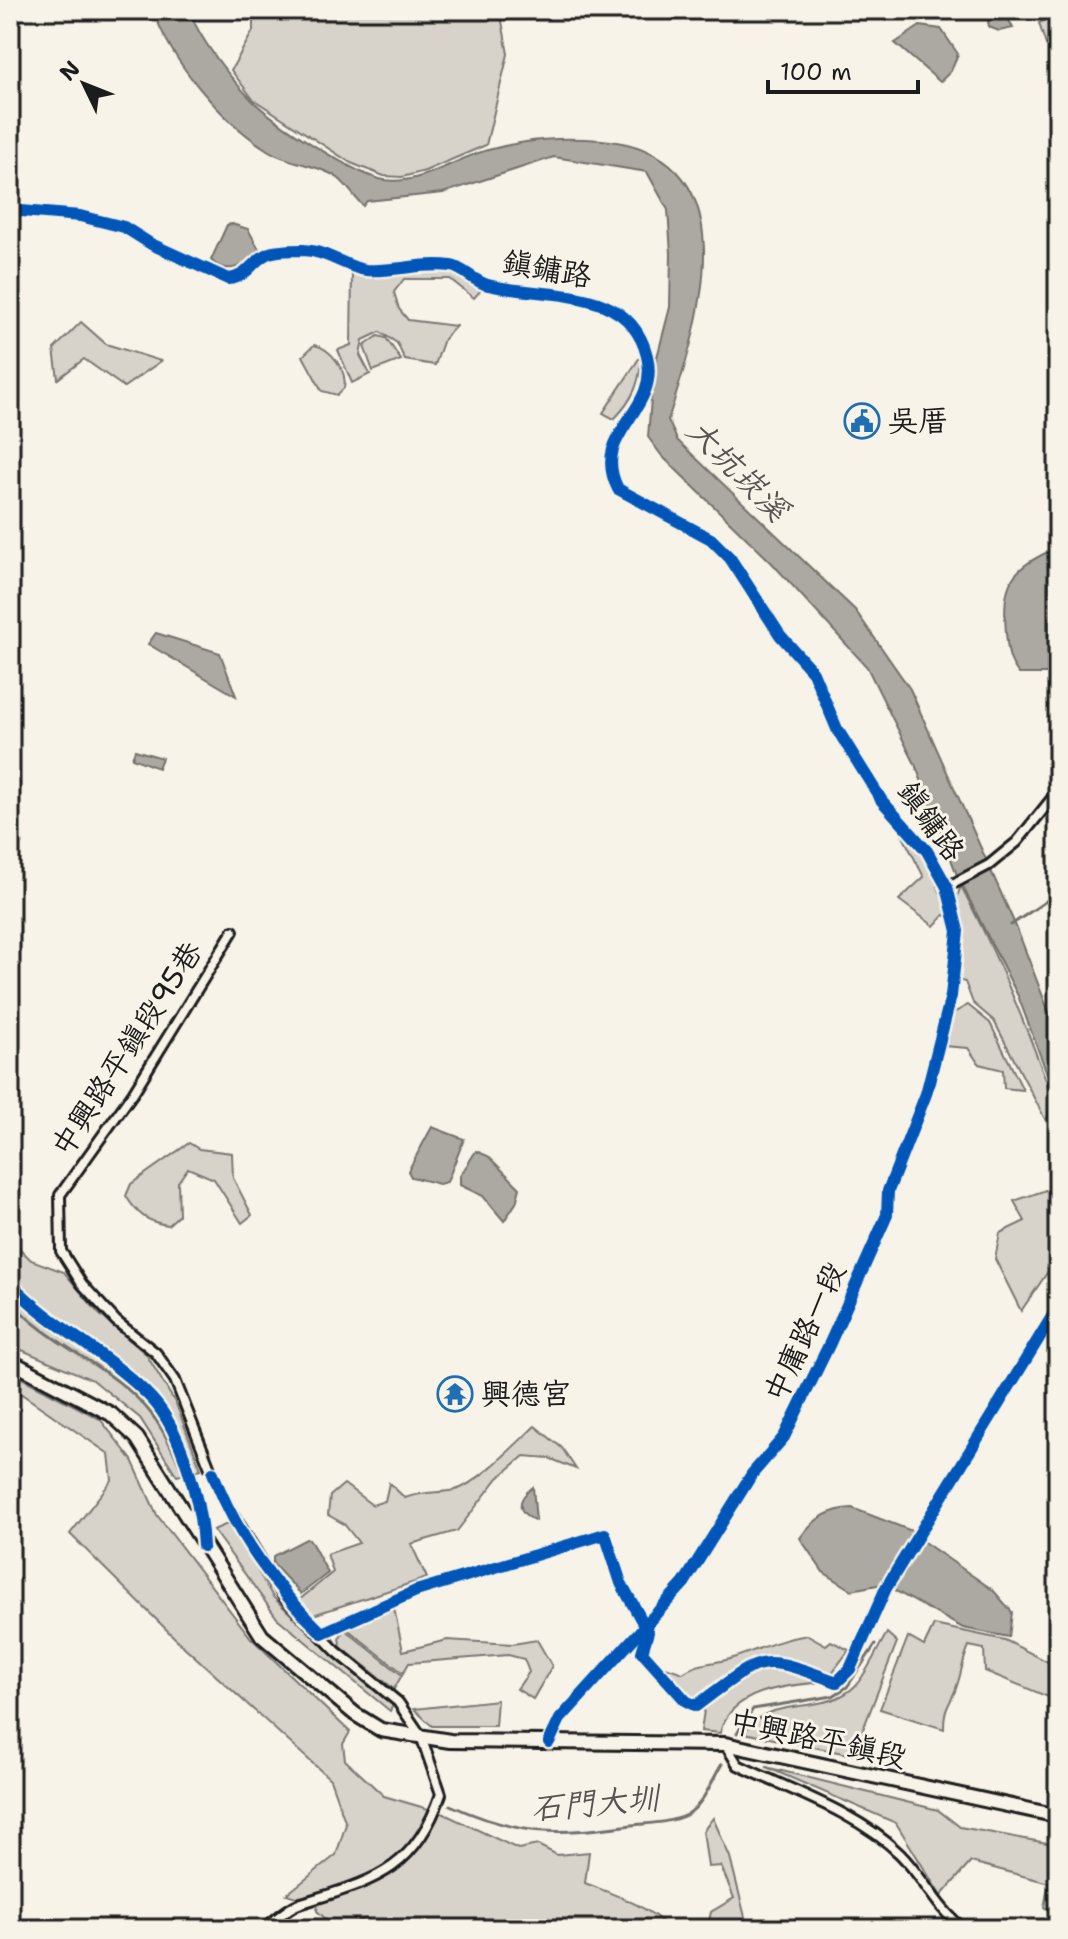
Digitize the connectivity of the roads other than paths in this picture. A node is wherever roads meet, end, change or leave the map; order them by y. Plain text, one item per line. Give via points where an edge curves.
1 (10, 210) edge
2 (1058, 791) edge
3 (947, 887) junction
4 (233, 931) dead end
5 (10, 1361) edge
6 (644, 1627) junction
7 (322, 1633) junction
8 (421, 1736) junction
9 (549, 1742) junction
10 (725, 1744) junction
11 (1058, 1816) edge
12 (264, 1929) edge
13 (964, 1929) edge

1 - 3 street, 鎮鏞路 via 80,216 124,227 228,279 239,279 267,254 304,250 332,255 364,270 454,266 485,285 588,297 621,314 638,332 648,359 636,413 612,444 611,476 618,489 711,539 730,558 780,635 813,672 837,729 882,801 927,851
2 - 3 street via 1017,842 989,865
3 - 6 street, 中庸路一段 via 958,931 951,996 926,1094 888,1191 887,1215 784,1437 752,1474 684,1583
4 - 7 street, 中興路平鎮段95巷 via 133,1093 60,1195 61,1251 82,1284 175,1380 220,1493 284,1597
5 - 8 street, 中興路平鎮段 via 111,1414 137,1438 262,1636 355,1714 381,1730
6 - 7 street via 621,1583 605,1534 416,1591
6 - 9 street, 中庸路一段 via 560,1719
7 - 8 street, 中興路平鎮段95巷 via 398,1702
8 - 9 street, 中興路平鎮段
8 - 12 street, 中興路平鎮段95巷 via 441,1794 410,1853 382,1876 297,1904
9 - 10 street, 中興路平鎮段
10 - 11 street, 中興路平鎮段
10 - 13 street via 738,1765 878,1835 903,1856 933,1901

